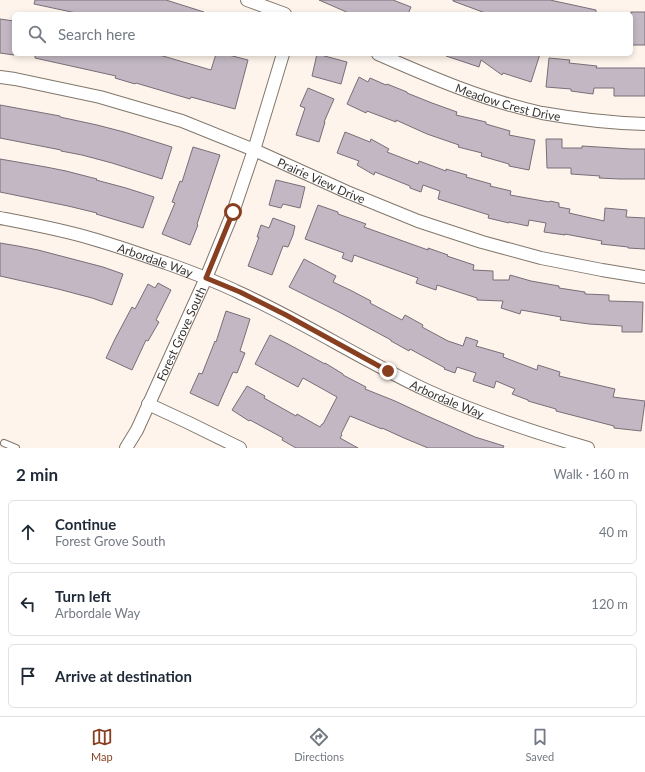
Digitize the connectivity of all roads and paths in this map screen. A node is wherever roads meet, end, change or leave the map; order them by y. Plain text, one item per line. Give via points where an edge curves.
1 (246, 0) edge
2 (279, 12) edge
3 (282, 56) edge
4 (383, 56) edge
5 (0, 77) edge
6 (645, 124) edge
7 (254, 150) junction
8 (0, 218) edge
9 (645, 277) edge
10 (206, 278) junction
11 (148, 404) junction
12 (137, 430) junction
13 (4, 443) dead end
14 (16, 448) edge
15 (126, 448) edge
16 (132, 448) edge
17 (240, 448) edge
18 (588, 448) edge

1 - 2 street
3 - 7 street, Forest Grove South
4 - 6 street, Meadow Crest Drive via 455,86 526,109 577,119
5 - 7 street, Prairie View Drive via 100,97 182,121
7 - 9 street, Prairie View Drive via 418,221 482,242 541,258
7 - 10 street, Forest Grove South via 233,212
8 - 10 street, Arbordale Way via 92,238
10 - 11 street, Forest Grove South
10 - 18 street, Arbordale Way via 286,315 426,390 516,426
11 - 12 street, Forest Grove South
11 - 17 street
12 - 15 street, Forest Grove South
12 - 16 street, Forest Grove South
13 - 14 lane

